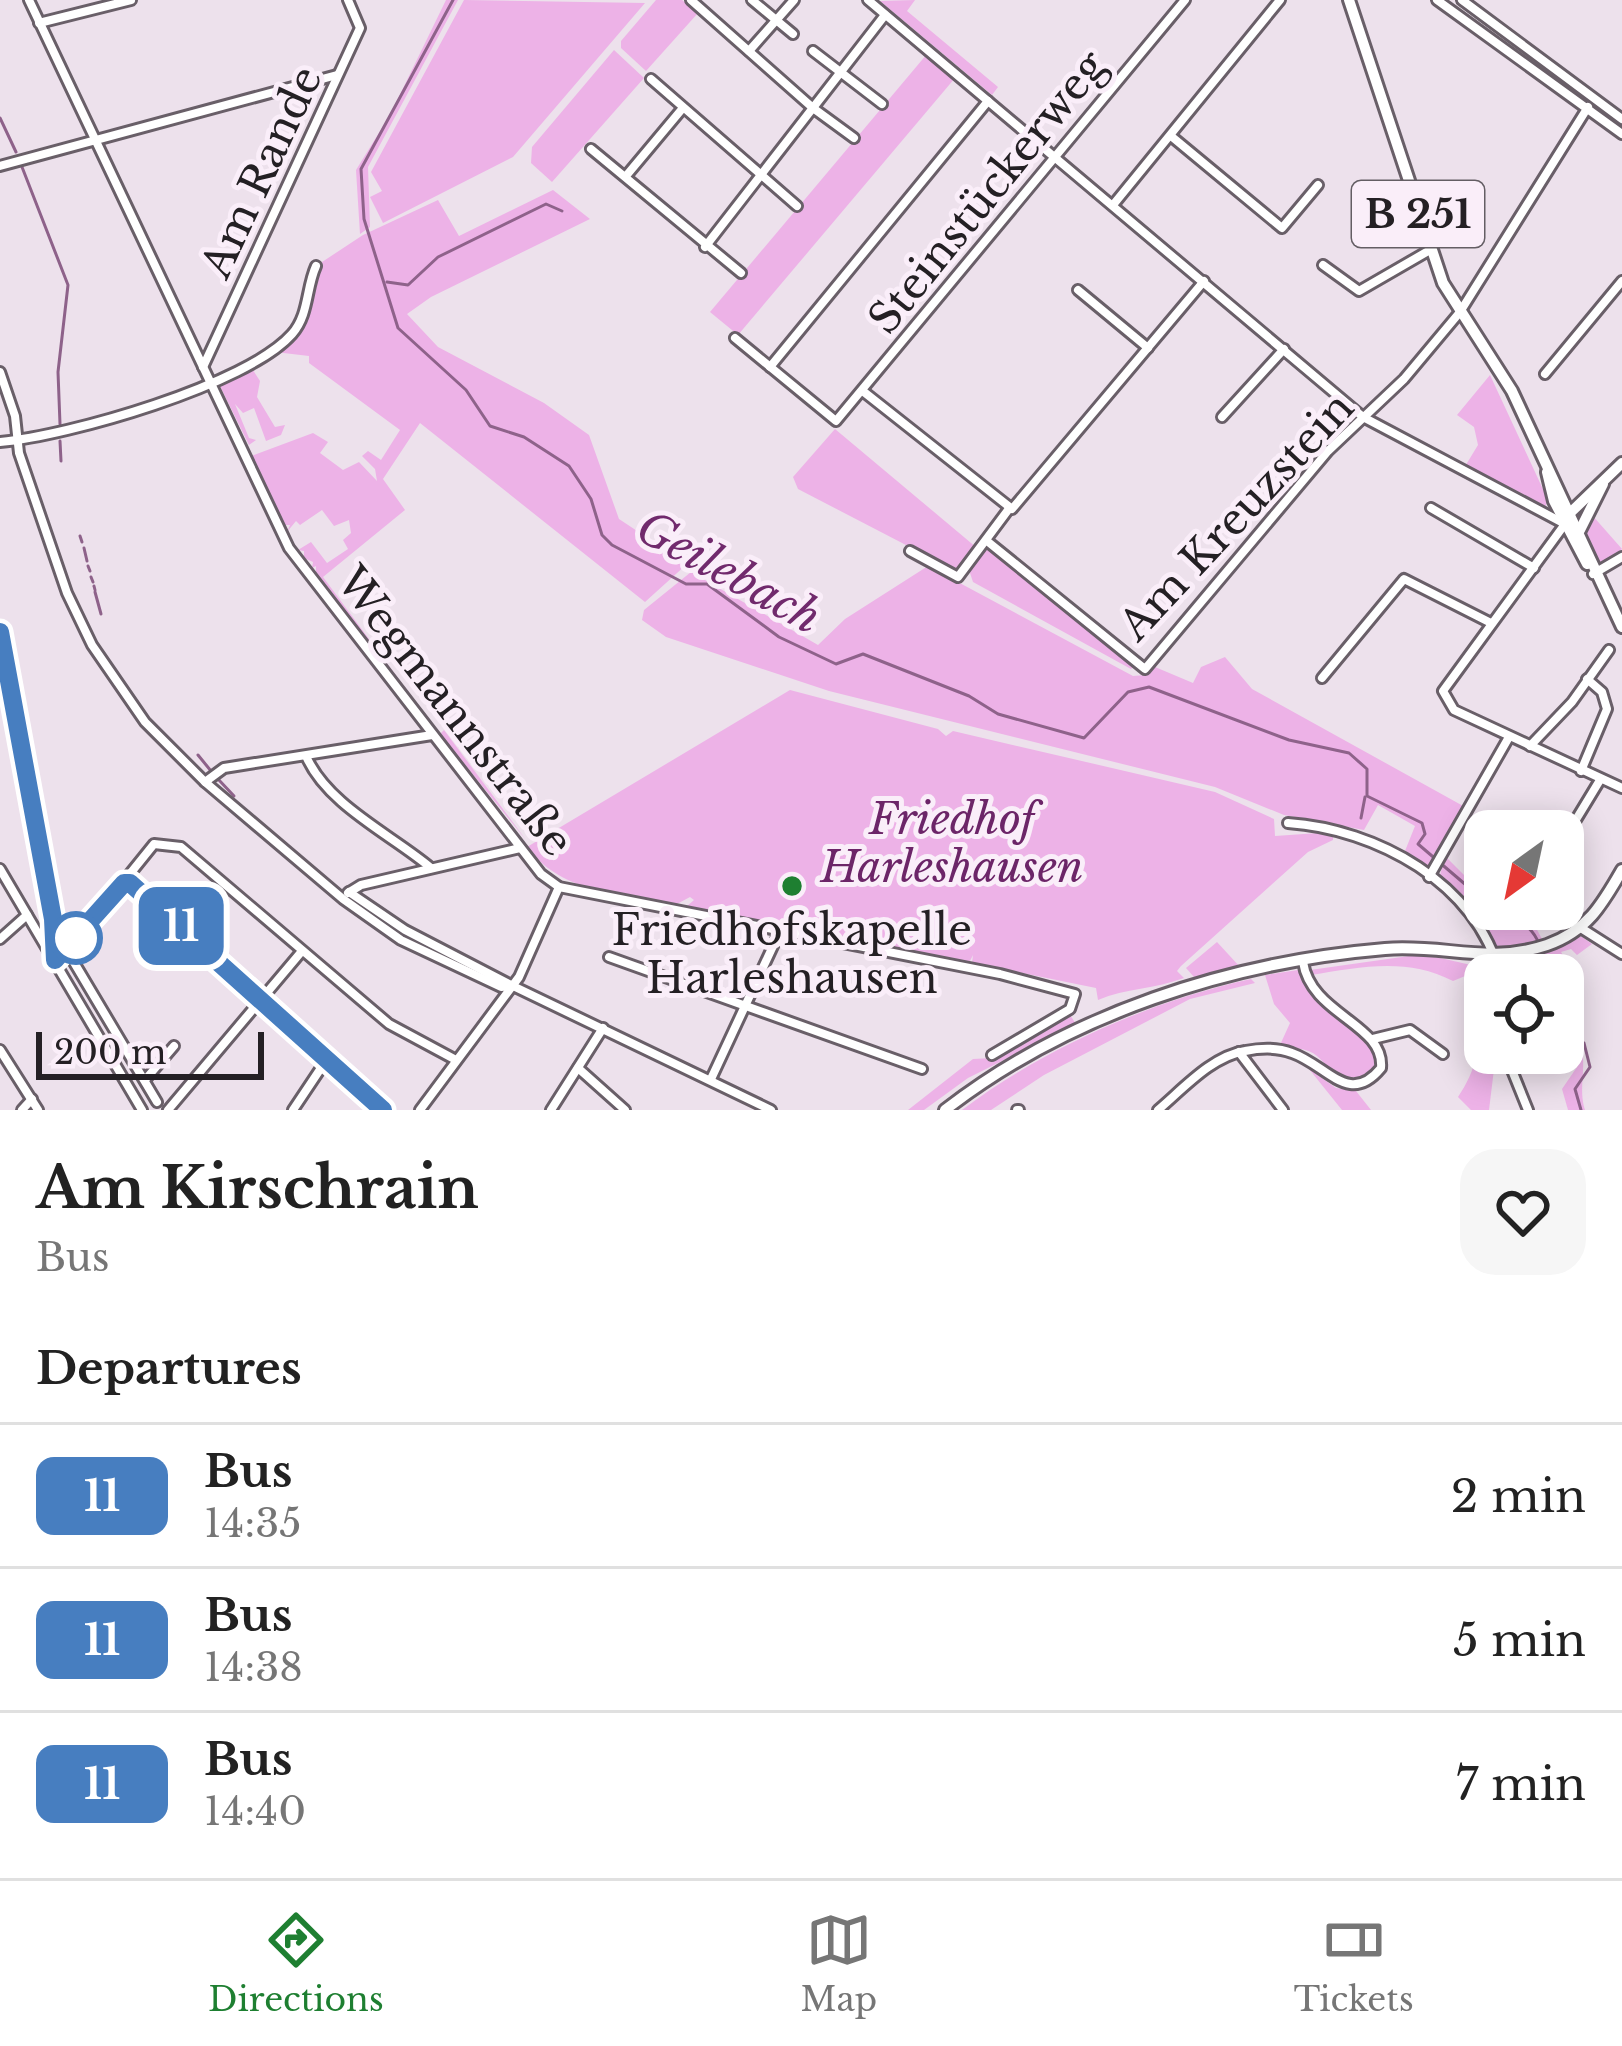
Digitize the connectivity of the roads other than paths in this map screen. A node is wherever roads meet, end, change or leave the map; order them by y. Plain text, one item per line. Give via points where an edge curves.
1 (29, 0) edge
2 (131, 0) edge
3 (348, 0) edge
4 (691, 0) edge
5 (752, 0) edge
6 (794, 0) edge
7 (868, 0) edge
8 (1184, 0) edge
9 (1280, 0) edge
10 (1349, 0) edge
11 (1437, 0) edge
12 (1469, 2) edge
13 (885, 15) junction
14 (1463, 16) junction
15 (776, 21) junction
16 (39, 23) junction
17 (793, 34) dead end
18 (749, 51) junction
19 (813, 51) dead end
20 (840, 72) junction
21 (338, 75) junction
22 (651, 79) dead end
23 (988, 101) junction
24 (882, 104) dead end
25 (1588, 107) junction
26 (813, 108) junction
27 (682, 109) junction
28 (1622, 119) edge
29 (1622, 134) edge
30 (1171, 136) junction
31 (94, 137) junction
32 (854, 138) dead end
33 (591, 149) dead end
34 (1053, 157) junction
35 (0, 166) edge
36 (626, 176) junction
37 (758, 178) junction
38 (1318, 185) dead end
39 (1113, 205) junction
40 (797, 206) dead end
41 (705, 248) junction
42 (1430, 250) junction
43 (1323, 265) dead end
44 (316, 266) dead end
45 (741, 273) dead end
46 (1204, 281) junction
47 (1622, 281) edge
48 (1078, 290) dead end
49 (1460, 312) junction
50 (735, 338) dead end
51 (1148, 348) junction
52 (1284, 349) junction
53 (770, 367) junction
54 (203, 369) junction
55 (0, 372) edge
56 (1545, 374) dead end
57 (210, 383) junction
58 (864, 392) junction
59 (1364, 417) junction
60 (1222, 418) dead end
61 (16, 441) junction
62 (0, 442) edge
63 (1622, 463) edge
64 (1005, 508) junction
65 (1430, 508) dead end
66 (1575, 521) junction
67 (987, 542) junction
68 (910, 551) dead end
69 (1622, 556) edge
70 (1534, 568) junction
71 (1591, 570) junction
72 (1491, 623) junction
73 (1622, 627) edge
74 (0, 632) edge
75 (1609, 650) dead end
76 (1322, 678) dead end
77 (1587, 680) junction
78 (432, 735) junction
79 (1509, 736) junction
80 (1529, 746) junction
81 (306, 756) junction
82 (1581, 771) junction
83 (1600, 780) junction
84 (205, 782) junction
85 (1622, 788) edge
86 (1582, 810) edge
87 (1288, 823) dead end
88 (520, 848) junction
89 (0, 869) edge
90 (432, 869) junction
91 (1622, 870) edge
92 (1429, 877) junction
93 (126, 879) junction
94 (559, 887) junction
95 (346, 895) junction
96 (26, 914) junction
97 (1584, 925) edge
98 (1584, 929) edge
99 (1578, 930) edge
100 (780, 931) junction
101 (0, 939) edge
102 (67, 950) junction
103 (302, 951) junction
104 (1465, 954) edge
105 (1491, 954) edge
106 (1511, 954) edge
107 (1622, 954) edge
108 (609, 957) dead end
109 (55, 960) junction
110 (1303, 962) junction
111 (513, 986) junction
112 (262, 996) junction
113 (747, 1004) junction
114 (603, 1028) junction
115 (1373, 1039) junction
116 (174, 1046) dead end
117 (0, 1050) edge
118 (1239, 1052) junction
119 (1443, 1054) dead end
120 (992, 1055) dead end
121 (327, 1059) junction
122 (456, 1060) junction
123 (578, 1068) junction
124 (922, 1069) dead end
125 (1513, 1074) edge
126 (711, 1079) junction
127 (146, 1080) junction
128 (32, 1099) junction
129 (157, 1102) dead end
130 (22, 1110) edge
131 (38, 1110) edge
132 (142, 1110) edge
133 (168, 1110) edge
134 (293, 1110) edge
135 (383, 1110) edge
136 (420, 1110) edge
137 (551, 1110) edge
138 (626, 1110) edge
139 (771, 1110) edge
140 (945, 1110) edge
141 (1158, 1110) edge
142 (1283, 1110) edge
143 (1528, 1110) edge

1 - 16 street, Wegmannstraße
2 - 16 street
3 - 21 street, Am Rande via 360,28
4 - 18 street
5 - 15 street
6 - 15 street
7 - 13 street
8 - 34 street, Steinstückerweg
9 - 30 street
10 - 42 main road, B 251
11 - 14 street
12 - 14 street
12 - 28 street
13 - 20 street
13 - 23 street
14 - 25 street
15 - 17 street
15 - 18 street
16 - 31 street, Wegmannstraße
18 - 26 street
19 - 20 street
20 - 24 street
20 - 26 street
21 - 31 street
21 - 54 street, Am Rande
22 - 27 street
23 - 34 street
23 - 53 street
25 - 29 street
25 - 49 street, Am Kreuzstein
26 - 32 street
26 - 37 street
27 - 36 street
27 - 37 street
30 - 38 street via 1282,228
30 - 39 street
31 - 35 street
31 - 54 street, Wegmannstraße
33 - 36 street
34 - 39 street
34 - 58 street, Steinstückerweg
36 - 41 street
37 - 40 street
37 - 41 street
39 - 46 street
41 - 45 street
42 - 43 street via 1359,291
42 - 49 main road, B 251
44 - 57 street via 289,338
46 - 51 street
46 - 52 street
47 - 56 street
48 - 51 street
49 - 59 street, Am Kreuzstein
49 - 66 main road, B 251 via 1512,391
50 - 53 street
51 - 64 street
52 - 59 street
52 - 60 street
53 - 58 street, Steinstückerweg via 836,421
54 - 57 street, Wegmannstraße
55 - 61 street
57 - 61 street
57 - 78 street, Wegmannstraße via 289,548
58 - 64 street
59 - 66 street
59 - 67 street, Am Kreuzstein via 1143,670
61 - 62 street
61 - 84 street via 92,645 145,722
63 - 66 main road
64 - 67 street
65 - 70 street
66 - 70 street
66 - 71 main road, B 251
67 - 68 street via 958,577
69 - 71 street
70 - 72 street
71 - 73 main road, B 251
72 - 76 street via 1404,578
72 - 79 street via 1443,691 1454,710
74 - 109 street
75 - 77 street
77 - 80 street
77 - 82 street via 1607,710
78 - 81 street
78 - 88 street, Wegmannstraße
79 - 80 street
79 - 92 street
80 - 82 street
81 - 84 street via 224,768
81 - 90 street via 355,810
82 - 83 street
83 - 85 street
83 - 86 street
84 - 95 street
87 - 92 street via 1362,835
88 - 90 street
88 - 94 street, Wegmannstraße
89 - 96 street
90 - 95 street
91 - 97 main road
92 - 105 street via 1466,905
93 - 102 street
93 - 103 street via 154,844 181,847
93 - 112 street
94 - 100 street, Wegmannstraße
94 - 111 street
95 - 111 street via 412,946
96 - 101 street
96 - 109 street
98 - 107 street
99 - 106 main road
100 - 113 street
100 - 120 street, Wegmannstraße via 1075,994 1070,1010
102 - 109 street
102 - 127 street
103 - 112 street
103 - 122 street via 389,1024
104 - 110 main road via 1417,947
108 - 113 street
109 - 132 street
110 - 115 street via 1322,1004
110 - 140 main road via 1140,1002 993,1076
111 - 114 street
111 - 122 street
112 - 121 street
112 - 133 street
113 - 124 street
113 - 126 street
114 - 123 street
114 - 126 street
115 - 118 street via 1382,1068 1355,1088 1292,1052
115 - 119 street via 1410,1030
116 - 127 street
117 - 128 street
118 - 141 street
118 - 142 street
121 - 134 street
121 - 135 street
122 - 136 street
123 - 137 street
123 - 138 street
125 - 143 street
126 - 139 street
127 - 129 street
128 - 130 street
128 - 131 street

